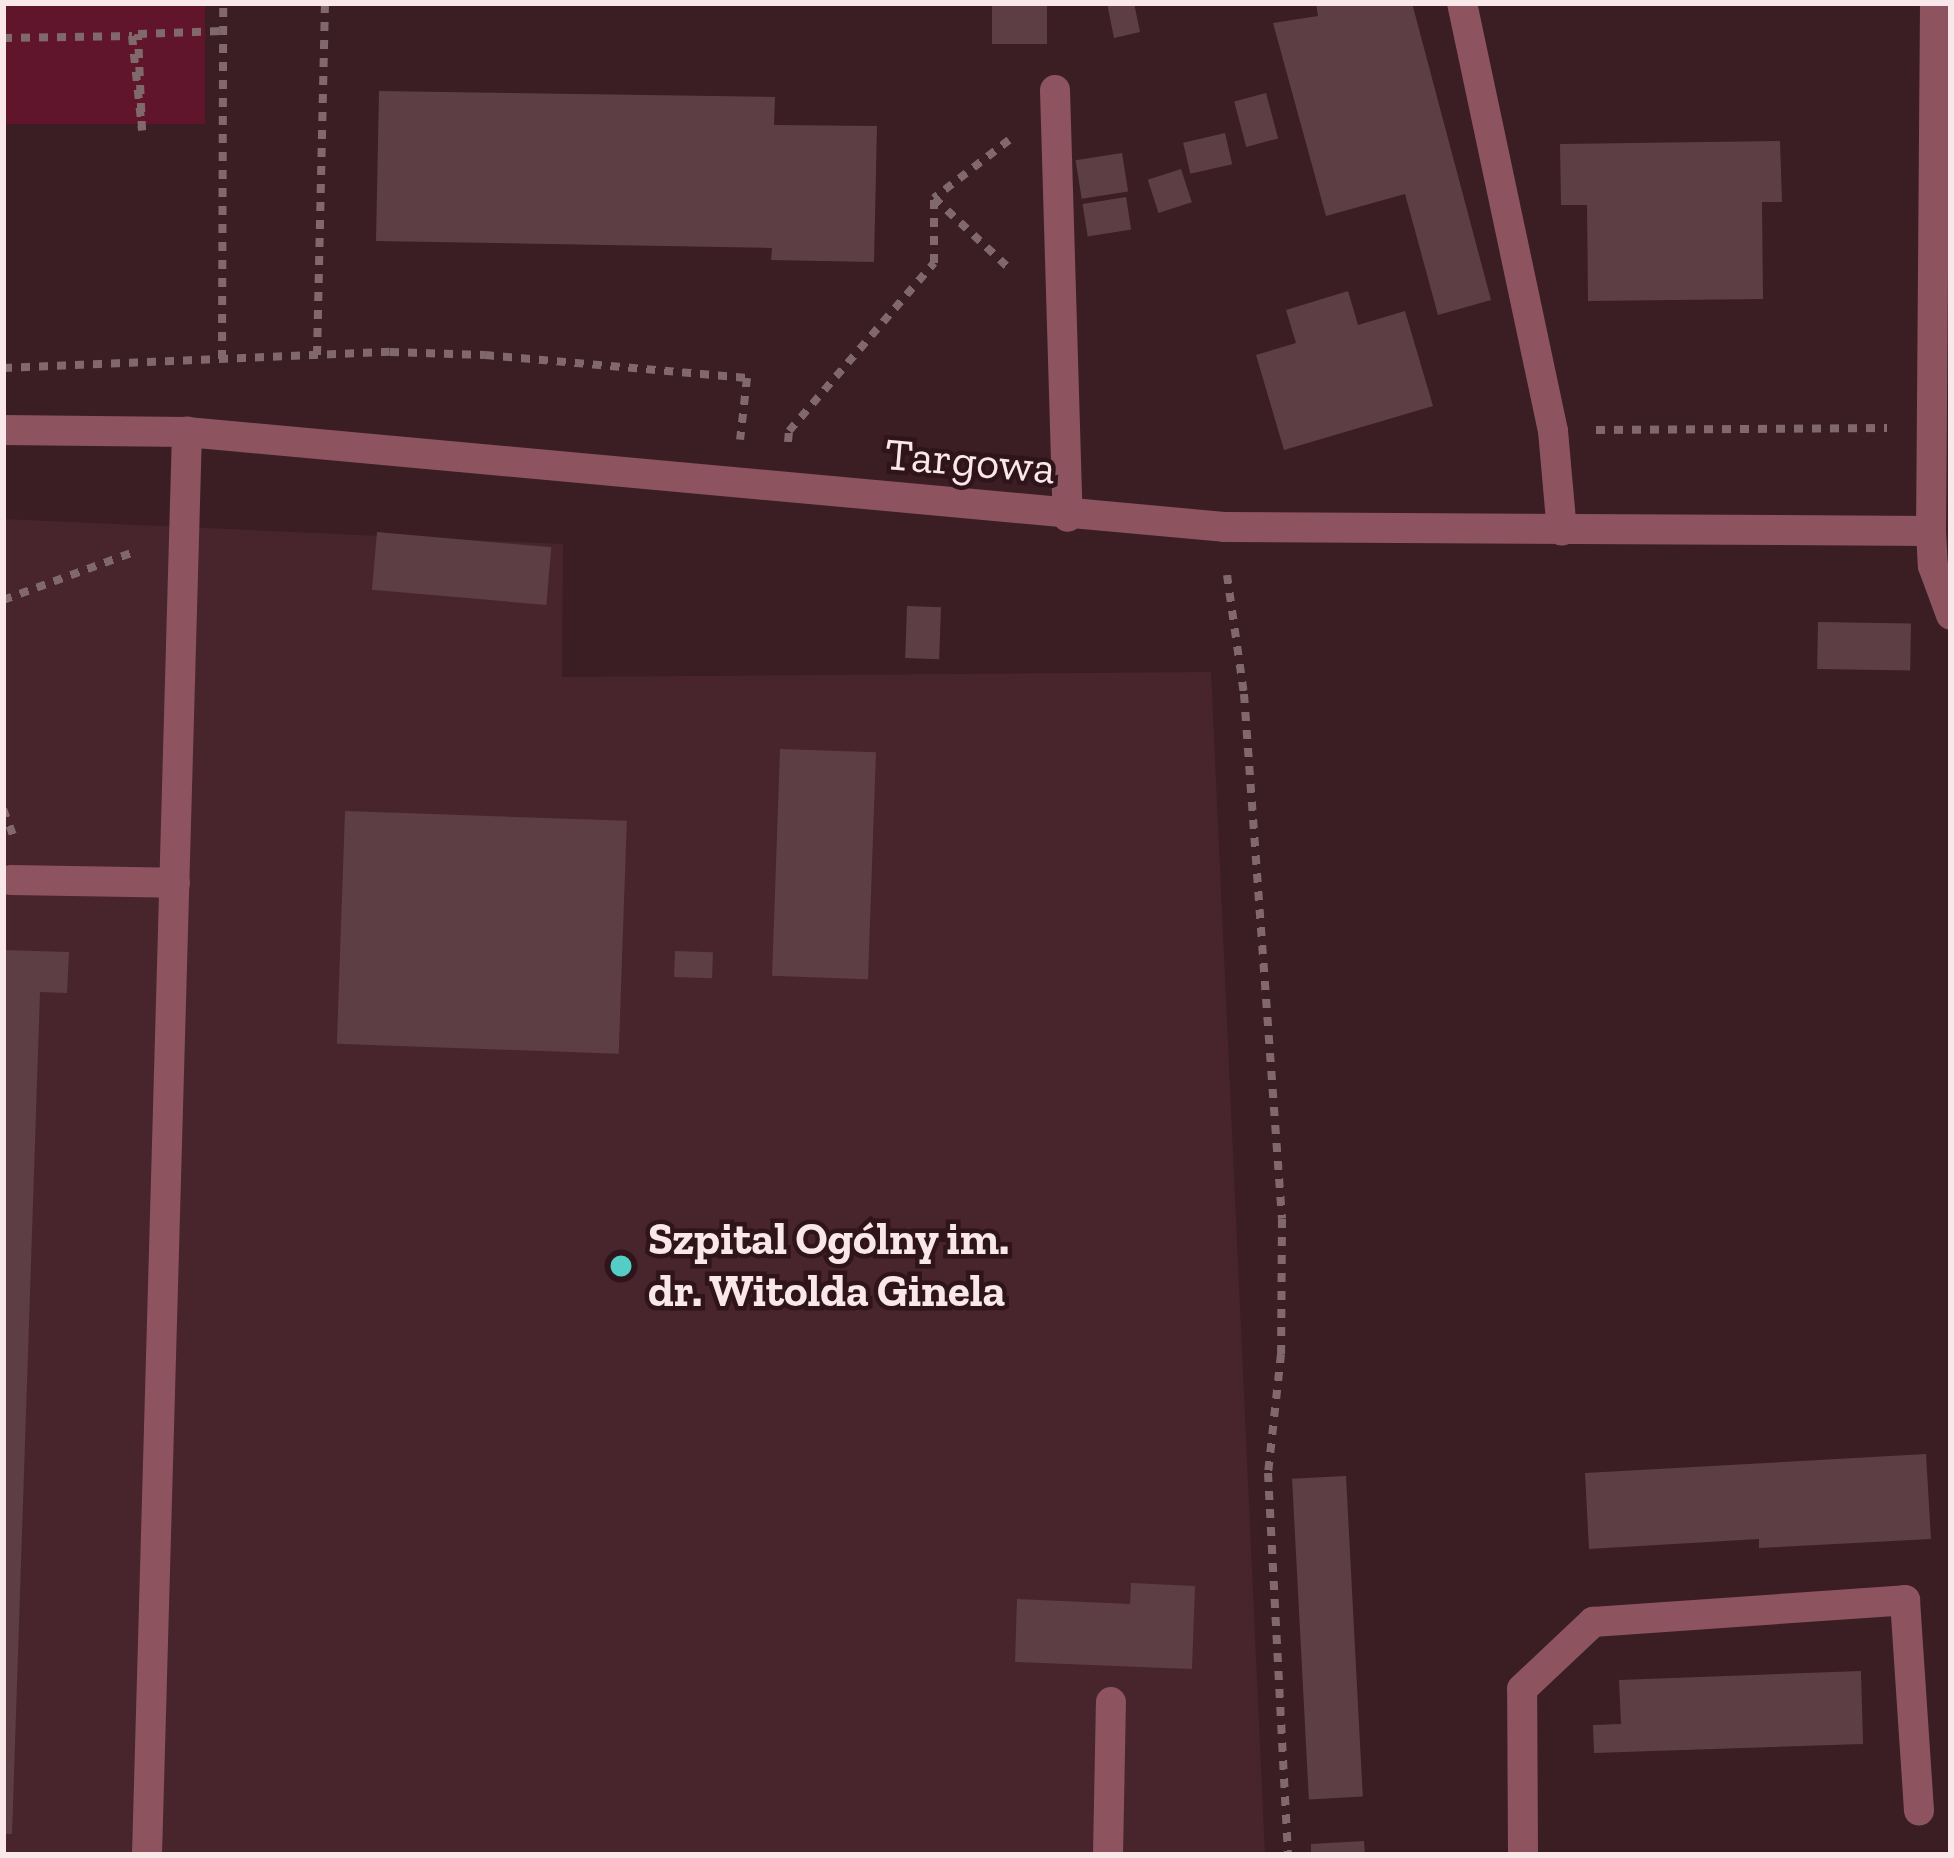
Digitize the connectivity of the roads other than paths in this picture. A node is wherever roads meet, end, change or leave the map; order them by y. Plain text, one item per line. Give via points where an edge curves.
1 (1462, 3) edge
2 (1935, 3) edge
3 (1055, 98) road end
4 (3, 430) edge
5 (188, 432) junction
6 (1068, 517) junction
7 (1562, 531) junction
8 (1931, 531) junction
9 (1951, 615) edge
10 (10, 880) dead end
11 (175, 883) junction
12 (1111, 1702) dead end
13 (1919, 1811) dead end
14 (147, 1855) edge
15 (1108, 1855) edge
16 (1523, 1855) edge

1 - 7 street via 1553,430
2 - 8 street
3 - 6 street
4 - 5 street, Targowa
5 - 6 street, Targowa
5 - 11 street
6 - 7 street, Targowa
7 - 8 street, Targowa
8 - 9 street via 1933,566
10 - 11 street
11 - 14 street
12 - 15 street
13 - 16 street via 1905,1600 1593,1622 1522,1689

